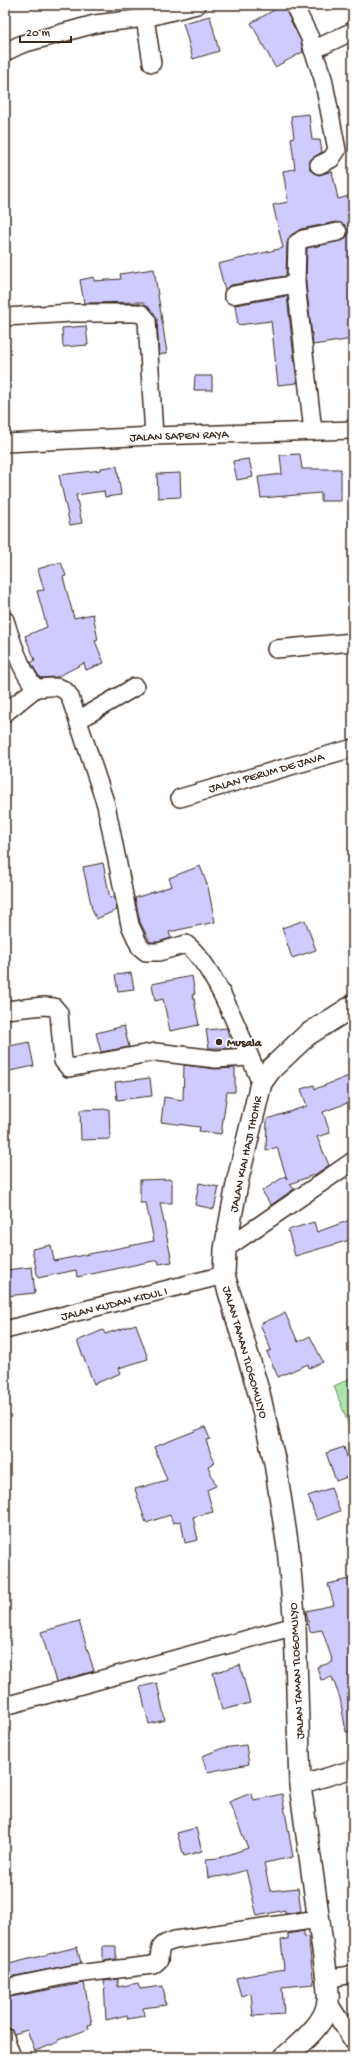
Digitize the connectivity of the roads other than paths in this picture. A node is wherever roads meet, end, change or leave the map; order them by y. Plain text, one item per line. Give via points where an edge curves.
1 (197, 5) edge
2 (294, 5) edge
3 (145, 18) junction
4 (353, 31) edge
5 (313, 50) junction
6 (5, 52) edge
7 (152, 63) dead end
8 (319, 165) dead end
9 (338, 232) dead end
10 (296, 284) junction
11 (233, 295) dead end
12 (5, 317) edge
13 (353, 430) edge
14 (313, 431) junction
15 (154, 436) junction
16 (5, 443) edge
17 (5, 620) edge
18 (353, 642) edge
19 (276, 649) dead end
20 (134, 687) dead end
21 (36, 688) junction
22 (5, 713) edge
23 (78, 720) junction
24 (353, 748) edge
25 (180, 798) dead end
26 (353, 1006) edge
27 (5, 1010) edge
28 (249, 1057) junction
29 (261, 1083) junction
30 (353, 1161) edge
31 (225, 1249) junction
32 (224, 1275) junction
33 (5, 1330) edge
34 (295, 1626) junction
35 (5, 1706) edge
36 (353, 1769) edge
37 (300, 1785) junction
38 (318, 1919) junction
39 (353, 1974) edge
40 (327, 1979) junction
41 (5, 1988) edge
42 (328, 2002) junction
43 (5, 2037) edge
44 (353, 2041) edge
45 (12, 2057) edge
46 (285, 2057) edge

1 - 3 street
2 - 5 street
3 - 6 street via 95,24 22,44
3 - 7 street
4 - 5 street
5 - 8 street via 323,78 337,150 333,158
9 - 10 street via 298,241
10 - 11 street
10 - 14 street
12 - 15 street via 88,313 135,313 144,316 147,320
13 - 14 street, JALAN SAPEN RAYA
14 - 15 street, JALAN SAPEN RAYA
15 - 16 street, JALAN SAPEN RAYA
17 - 21 street via 24,669
18 - 19 street
20 - 23 street
21 - 22 street
21 - 23 street via 52,685 66,692
23 - 28 street via 106,805 130,925 140,947 146,952 159,952 186,944 193,949 205,965 228,1007
24 - 25 street, JALAN PERUM DE JAVA
26 - 29 street, JALAN KIAI HAJI THOHIR via 307,1035 271,1069
27 - 28 street via 54,1007 59,1014 63,1061 69,1068 155,1052 216,1059
28 - 29 street
29 - 31 street, JALAN KIAI HAJI THOHIR via 248,1131
30 - 31 street
31 - 32 street, JALAN KIAI HAJI THOHIR
32 - 33 street, JALAN KUDAN KIDUL I
32 - 34 street, JALAN TAMAN TLOGOMULYO via 259,1393 275,1463 288,1548
34 - 35 street
34 - 37 street, JALAN TAMAN TLOGOMULYO
36 - 37 street
37 - 38 street, JALAN TAMAN TLOGOMULYO
38 - 40 street, JALAN TAMAN TLOGOMULYO
38 - 41 street via 175,1940 162,1944 159,1960 153,1966 68,1975
39 - 40 street
40 - 42 street, JALAN TAMAN TLOGOMULYO
42 - 44 street
42 - 46 street, JALAN TAMAN TLOGOMULYO via 321,2021
43 - 45 street

